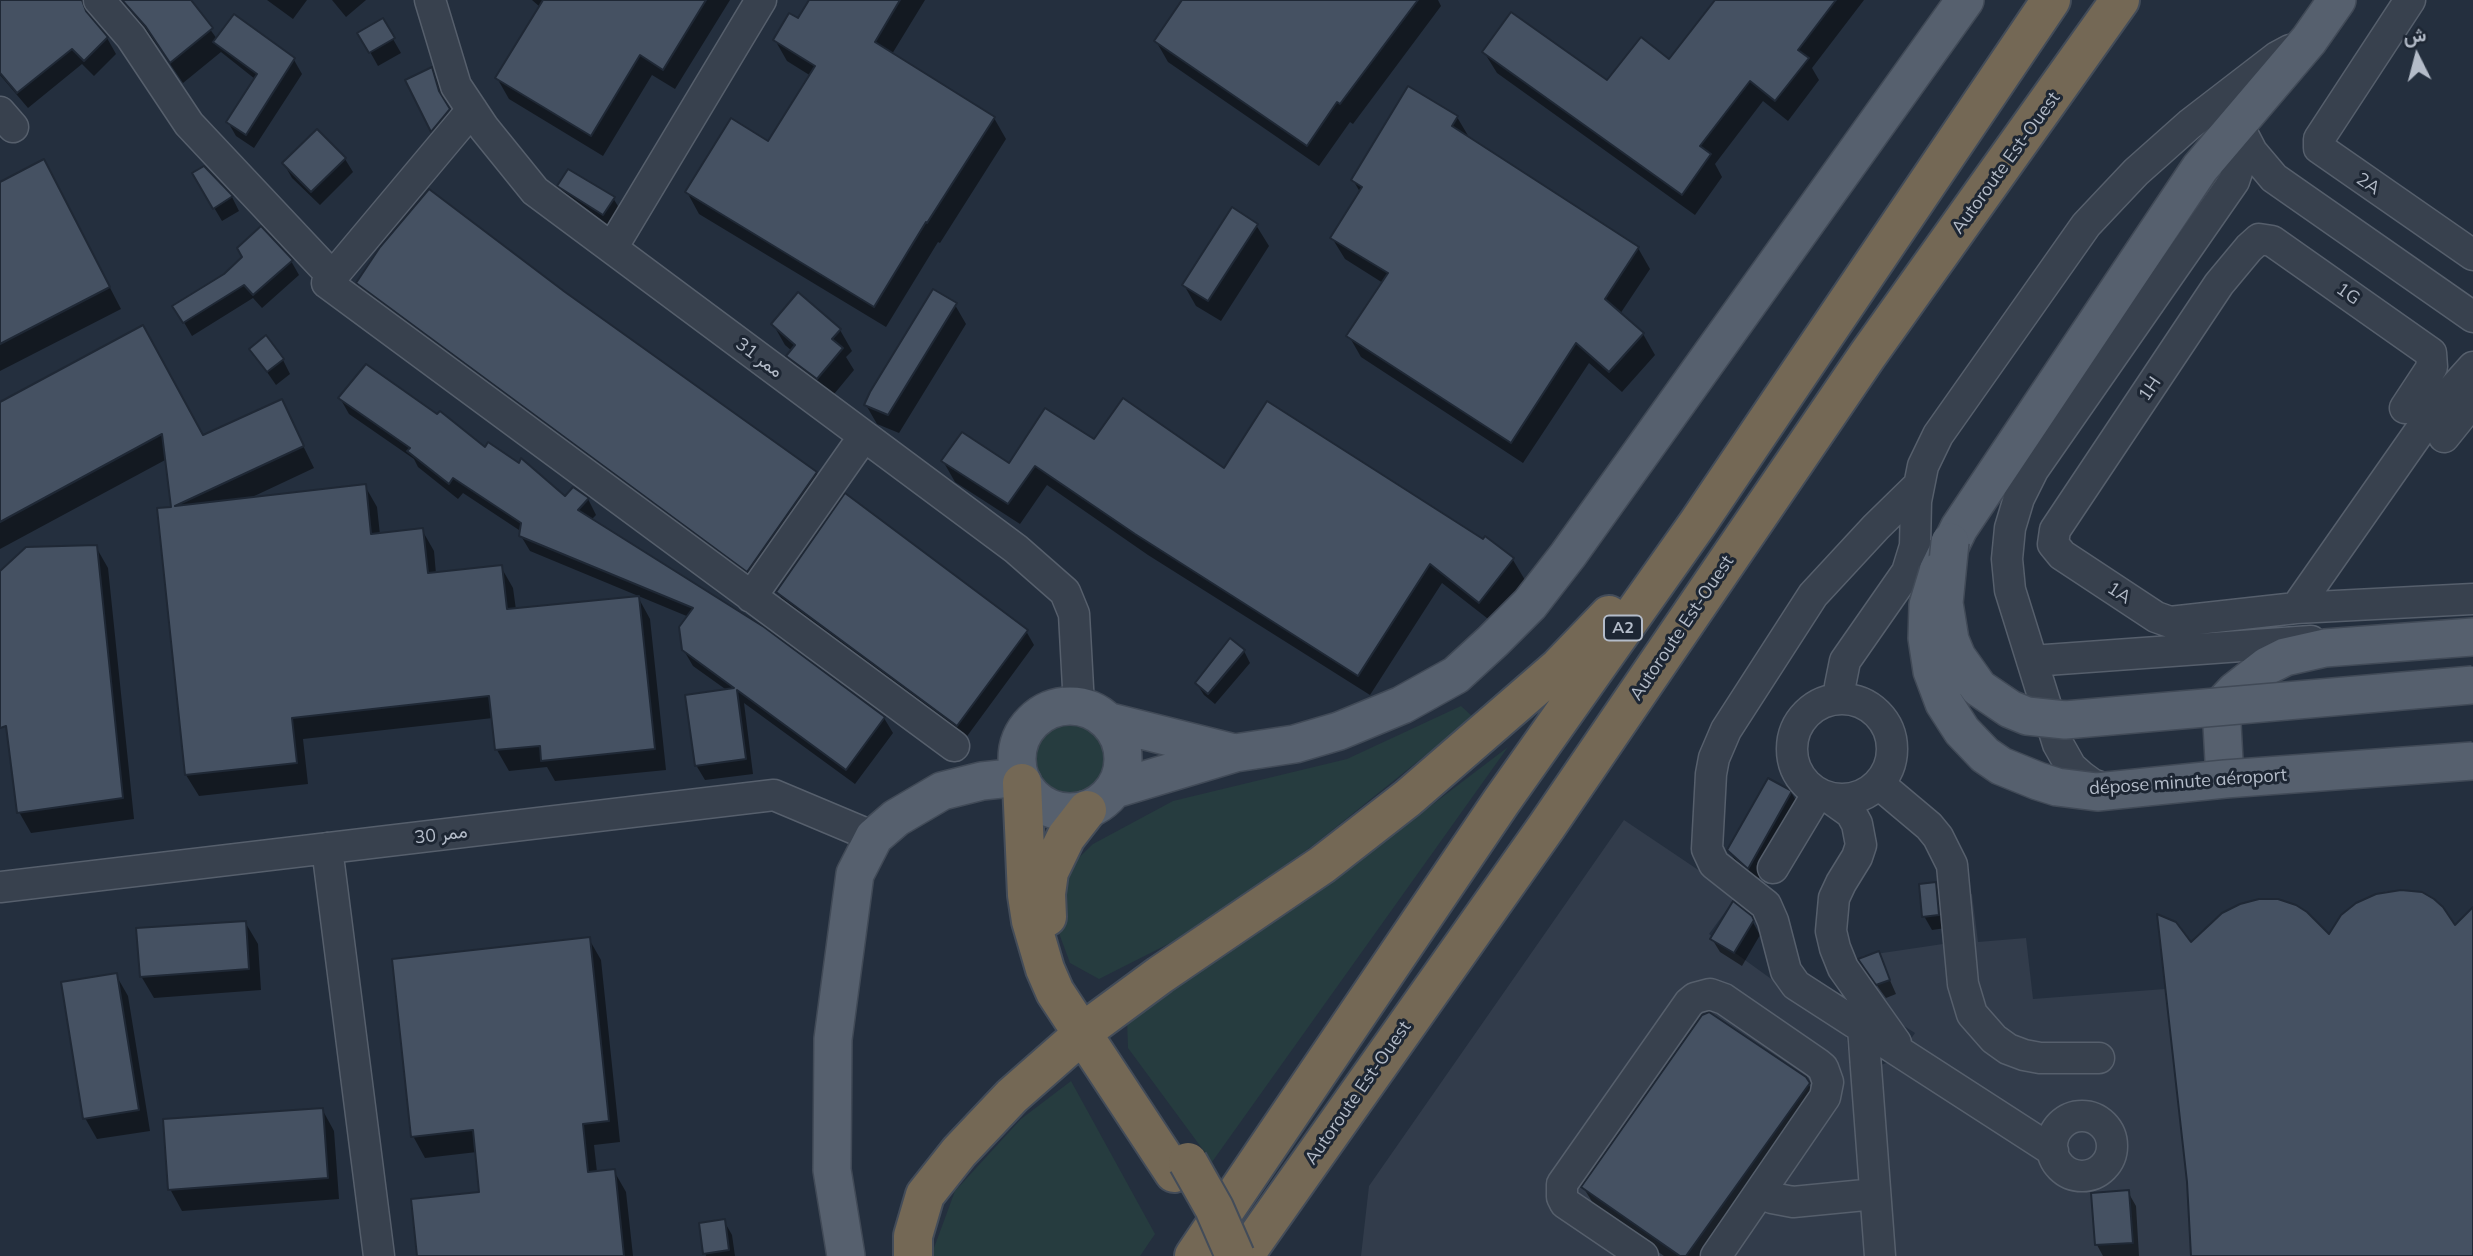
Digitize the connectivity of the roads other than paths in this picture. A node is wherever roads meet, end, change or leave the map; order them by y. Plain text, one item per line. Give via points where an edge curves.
1 (99, 0) edge
2 (429, 0) edge
3 (761, 0) edge
4 (2051, 0) edge
5 (2120, 0) edge
6 (2337, 0) edge
7 (2410, 0) edge
8 (1953, 4) edge
9 (2309, 40) junction
10 (472, 110) junction
11 (2238, 125) junction
12 (612, 248) junction
13 (2473, 255) edge
14 (332, 276) junction
15 (2219, 284) joint
16 (2469, 310) edge
17 (2473, 367) edge
18 (2473, 401) edge
19 (2405, 408) dead end
20 (864, 436) junction
21 (2444, 437) dead end
22 (1919, 485) junction
23 (2081, 493) joint
24 (1698, 523) junction
25 (1944, 557) junction
26 (751, 597) junction
27 (2473, 599) edge
28 (2296, 608) junction
29 (2473, 629) edge
30 (2473, 637) edge
31 (2032, 662) junction
32 (2473, 685) edge
33 (1842, 698) junction
34 (2221, 706) junction
35 (1094, 714) junction
36 (954, 746) dead end
37 (1235, 753) junction
38 (2473, 761) edge
39 (2225, 779) junction
40 (1021, 780) junction
41 (1879, 784) junction
42 (1824, 795) junction
43 (1101, 799) junction
44 (874, 837) junction
45 (327, 848) junction
46 (1773, 868) dead end
47 (0, 887) edge
48 (1863, 1028) junction
49 (1089, 1029) junction
50 (1902, 1052) junction
51 (2099, 1058) dead end
52 (2053, 1151) dead end
53 (1181, 1168) junction
54 (1760, 1192) junction
55 (1875, 1194) junction
56 (379, 1256) edge
57 (846, 1256) edge
58 (913, 1256) edge
59 (1194, 1256) edge
60 (1214, 1256) edge
61 (1235, 1256) edge
62 (1244, 1256) edge
63 (1643, 1256) edge
64 (1716, 1256) edge
65 (1880, 1256) edge

1 - 14 street via 131,37 189,124
2 - 10 street, ممر 31 via 456,86
3 - 12 street
4 - 24 highway, A2
5 - 62 highway, Autoroute Est-Ouest / A2 via 1867,356 1547,827
6 - 9 main road
7 - 13 street, 2A via 2319,139 2322,151
8 - 37 main road via 1530,604 1456,674 1402,705 1328,735
9 - 11 main road
9 - 22 street via 2277,57 2190,124 2086,225 1938,435
10 - 12 street, ممر 31 via 535,191
10 - 14 street
11 - 16 street via 2252,152 2274,178
11 - 25 main road via 2200,168
11 - 31 street via 2241,154 2234,181 2032,470 2019,498 2007,559 2010,590
12 - 20 street, ممر 31
14 - 26 street via 327,283
15 - 19 street, 1G via 2253,243 2272,241 2431,353 2432,367
15 - 23 street, 1H
17 - 28 street via 2436,408
18 - 21 street
20 - 26 street
20 - 35 street, ممر 31 via 1016,549 1065,592 1074,614
22 - 33 street via 1917,532 1907,572 1845,661
22 - 48 street via 1813,595 1726,730 1712,774 1710,857 1766,905 1790,979
23 - 28 street, 1A via 2055,530 2056,551 2162,620
24 - 49 highway via 1559,667 1408,798 1322,865
24 - 59 highway, A2 via 1493,813
25 - 34 main road, bridge via 1950,640 1979,688 2010,709 2027,716 2065,720
25 - 39 main road, dépose minute aéroport, bridge via 1932,589 1929,655 1944,703 1984,755 2057,787 2097,792
26 - 36 street
27 - 28 street
29 - 31 street
30 - 34 main road via 2305,651 2259,671
31 - 38 street via 2064,756 2081,776 2104,789 2131,792
32 - 34 main road, bridge
33 - 41 street via 1867,705 1886,723 1892,761
33 - 42 street via 1816,705 1798,724 1793,737 1794,763 1807,785
34 - 39 main road
35 - 37 main road
35 - 40 main road via 1063,706 1048,710 1029,725 1018,746
35 - 43 main road via 1119,737 1124,754 1122,772
37 - 43 main road
38 - 39 main road, dépose minute aéroport, bridge
40 - 43 main road via 1042,805 1056,811 1072,813
40 - 44 main road via 982,781 942,791
40 - 49 highway via 1031,921 1055,992
41 - 42 street via 1856,797
41 - 51 street via 1938,837 1952,865 1963,984 1972,1014 1994,1039 2024,1055
42 - 46 street
42 - 50 street via 1851,813 1861,845 1835,898 1831,931 1835,948 1843,968
43 - 49 highway via 1057,853 1046,894 1058,965
44 - 45 street, ممر 30 via 774,795
44 - 57 main road via 855,874 832,1038 832,1170
45 - 47 street, ممر 30
45 - 56 street
48 - 50 street
48 - 55 street
49 - 53 highway
49 - 58 highway via 1012,1096 925,1195 913,1236
50 - 52 street
53 - 60 highway
53 - 61 highway, bridge via 1214,1208
54 - 55 street via 1793,1202
54 - 63 street via 1825,1097 1826,1075 1817,1063 1724,999 1702,995 1689,1003 1562,1184 1565,1203
54 - 64 street
55 - 65 street

